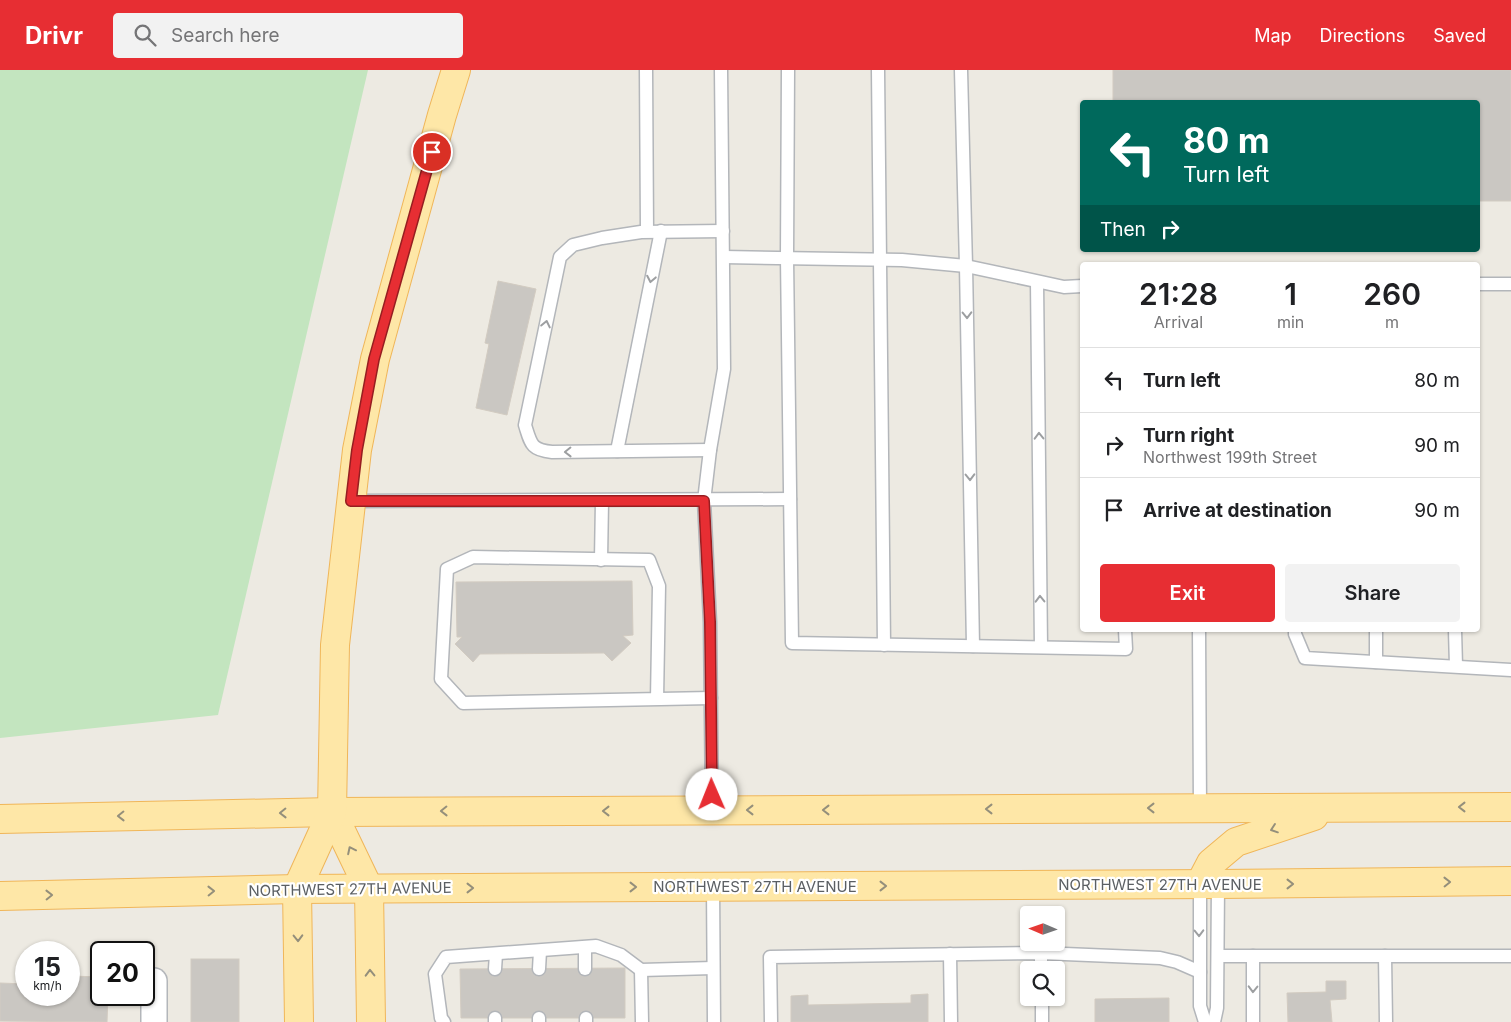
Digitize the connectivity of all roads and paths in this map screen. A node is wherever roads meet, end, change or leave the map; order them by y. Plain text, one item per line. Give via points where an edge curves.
1 (456, 70) edge
2 (646, 70) edge
3 (721, 70) edge
4 (788, 70) edge
5 (878, 70) edge
6 (961, 70) edge
7 (647, 231) junction
8 (661, 231) junction
9 (723, 231) junction
10 (724, 257) junction
11 (787, 258) junction
12 (879, 259) junction
13 (966, 266) junction
14 (1037, 282) junction
15 (1480, 284) edge
16 (1511, 284) edge
17 (1080, 286) edge
18 (710, 450) junction
19 (617, 452) junction
20 (790, 499) junction
21 (351, 501) junction
22 (602, 501) junction
23 (704, 501) junction
24 (601, 560) junction
25 (1125, 632) edge
26 (1199, 632) edge
27 (1295, 632) edge
28 (1376, 632) edge
29 (1456, 632) edge
30 (884, 644) junction
31 (973, 646) junction
32 (1041, 647) junction
33 (1376, 662) junction
34 (1456, 666) junction
35 (1511, 670) edge
36 (711, 698) junction
37 (657, 699) junction
38 (1511, 807) edge
39 (1200, 808) junction
40 (1337, 808) junction
41 (712, 810) junction
42 (332, 812) junction
43 (0, 819) edge
44 (1511, 881) edge
45 (1209, 884) junction
46 (713, 886) junction
47 (297, 889) junction
48 (369, 889) junction
49 (0, 896) edge
50 (585, 948) junction
51 (540, 951) junction
52 (1041, 953) junction
53 (496, 954) junction
54 (950, 954) junction
55 (1218, 956) junction
56 (1253, 956) junction
57 (1385, 956) junction
58 (1511, 956) edge
59 (1041, 961) edge
60 (585, 968) dead end
61 (713, 968) junction
62 (495, 969) dead end
63 (540, 969) dead end
64 (641, 970) junction
65 (1200, 972) junction
66 (154, 1006) edge
67 (1042, 1006) edge
68 (154, 1022) edge
69 (299, 1022) edge
70 (371, 1022) edge
71 (444, 1022) edge
72 (642, 1022) edge
73 (714, 1022) edge
74 (771, 1022) edge
75 (951, 1022) edge
76 (1042, 1022) edge
77 (1205, 1022) edge
78 (1214, 1022) edge
79 (1253, 1022) edge
80 (1386, 1022) edge

1 - 21 main road via 374,359
2 - 7 lane
3 - 9 lane
4 - 11 lane
5 - 12 lane
6 - 13 lane
7 - 8 lane
19 -> 7 lane via 540,451 531,443 525,425 560,257 574,245
8 - 9 lane
8 -> 19 lane
9 - 10 lane
10 - 11 lane
10 - 18 lane via 724,370
11 - 12 lane
11 - 20 lane
12 - 13 lane
12 - 30 lane
13 - 14 lane
13 -> 31 lane
14 - 17 lane
32 -> 14 lane
15 - 16 lane
18 - 19 lane
18 - 23 lane
20 - 23 lane
20 - 30 lane via 792,643
21 - 22 lane
21 - 42 main road via 335,645
22 - 23 lane
22 - 24 lane
23 - 36 lane
24 - 37 lane via 649,560 659,586
24 - 37 lane via 473,557 447,569 441,679 463,703
25 - 32 lane via 1126,649
26 - 39 lane
27 - 33 lane via 1304,658
28 - 33 lane
29 - 34 lane
30 - 31 lane
31 - 32 lane
33 - 34 lane
34 - 35 lane
36 - 37 lane
36 - 41 lane
38 -> 40 main road
39 - 40 main road
39 -> 41 main road
40 -> 45 main road via 1236,842 1211,862
41 -> 42 main road
42 -> 43 main road
42 - 47 main road
48 -> 42 main road
45 -> 44 main road, NORTHWEST 27TH AVENUE
46 -> 45 main road, NORTHWEST 27TH AVENUE
45 - 55 lane
45 -> 65 lane
48 -> 46 main road, NORTHWEST 27TH AVENUE
46 - 61 lane
47 - 48 main road, NORTHWEST 27TH AVENUE
49 -> 47 main road, NORTHWEST 27TH AVENUE
47 -> 69 main road
70 -> 48 main road
50 - 51 lane
50 - 60 lane
50 - 64 lane via 596,946 621,955
51 - 53 lane
51 - 63 lane
52 - 54 lane
52 - 59 lane
52 - 65 lane via 1160,958
53 - 62 lane
53 - 71 lane via 446,957 435,974
54 - 74 lane via 770,957
54 - 75 lane
55 - 56 lane
55 - 78 lane
56 - 57 lane
56 -> 79 lane
57 - 58 lane
57 - 80 lane
61 - 64 lane
61 - 73 lane
64 - 72 lane
65 - 77 lane via 1200,1006
66 - 68 street
67 - 76 lane

